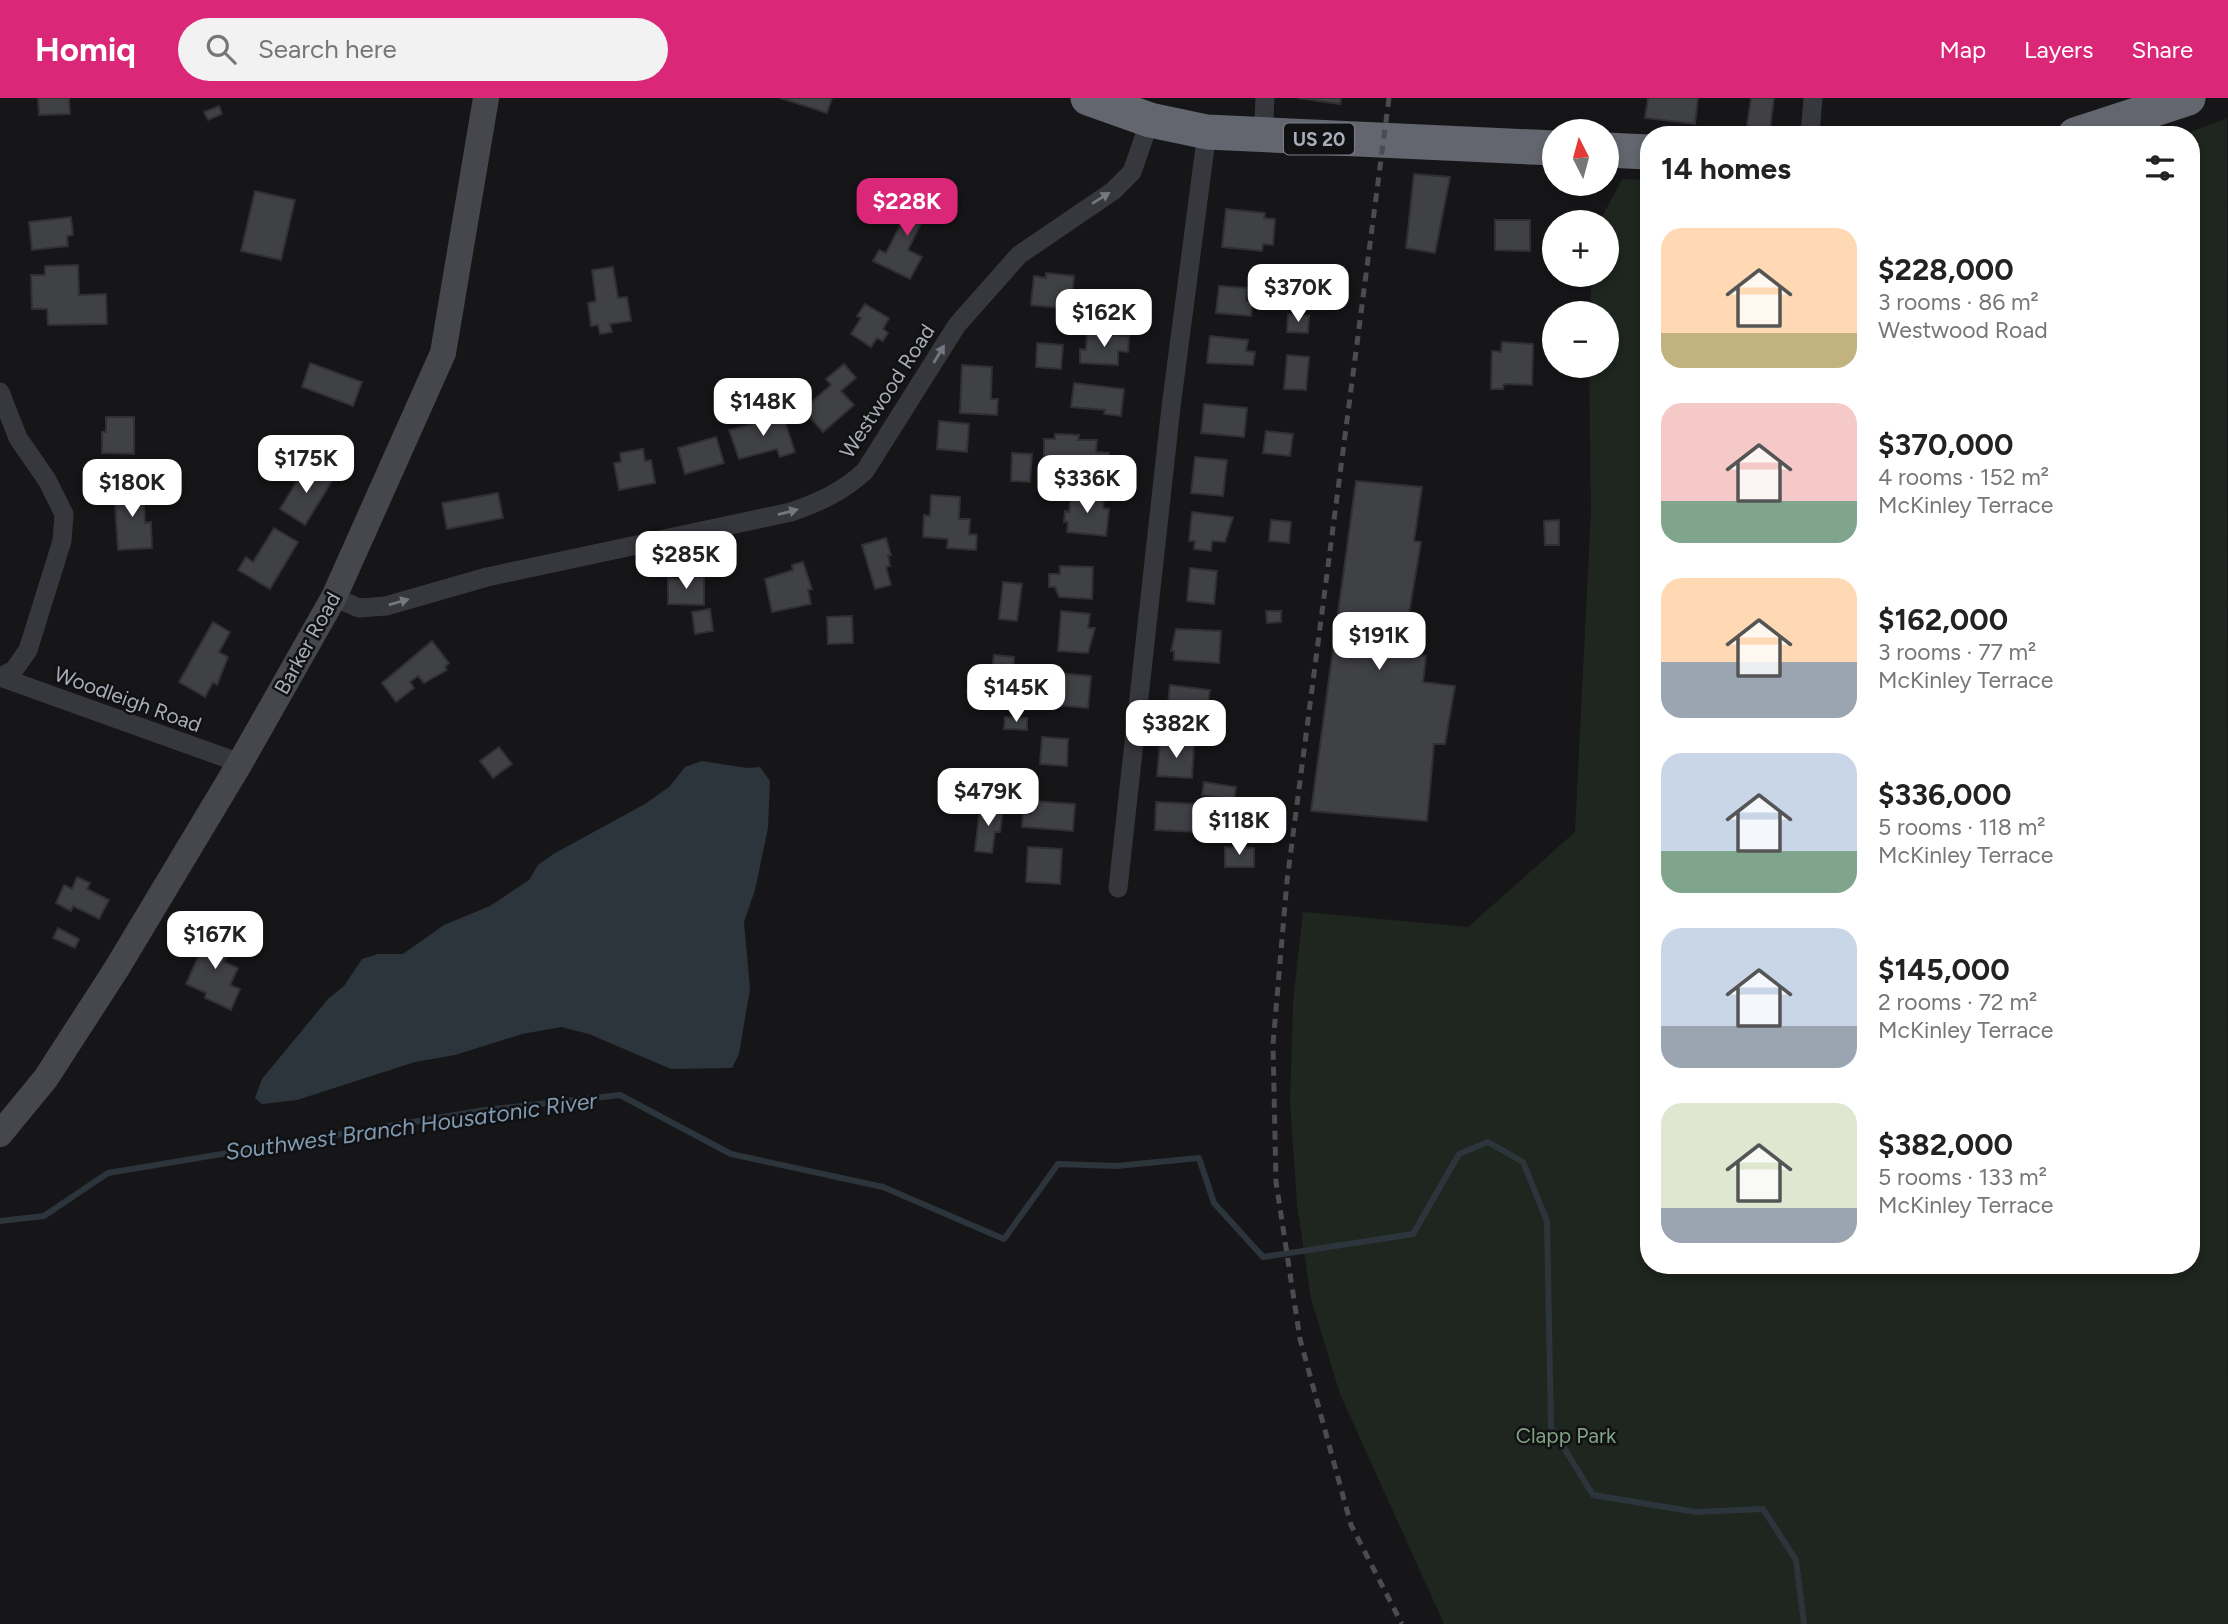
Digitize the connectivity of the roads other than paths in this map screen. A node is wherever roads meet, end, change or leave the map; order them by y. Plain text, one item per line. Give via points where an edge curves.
1 (486, 98) edge
2 (1088, 98) edge
3 (1265, 98) edge
4 (1813, 98) edge
5 (2188, 98) edge
6 (1150, 120) junction
7 (1811, 126) edge
8 (2102, 126) edge
9 (1207, 132) junction
10 (1263, 136) junction
11 (1542, 148) edge
12 (1619, 151) edge
13 (1640, 152) edge
14 (0, 392) edge
15 (334, 597) junction
16 (0, 677) edge
17 (240, 763) junction
18 (1118, 888) dead end
19 (0, 1134) edge

1 - 15 street, Barker Road via 443,353
2 - 6 highway, US 20
3 - 10 street
4 - 7 street
5 - 8 highway
6 - 9 highway, US 20
15 -> 6 street, Westwood Road via 359,608 386,606 487,577 791,512 847,487 864,471 957,325 990,285 1019,255 1113,191 1132,172
9 - 10 highway, US 20
9 - 18 street via 1171,407
10 - 11 highway, US 20
12 - 13 highway
14 - 16 street via 18,438 64,514 62,541 28,650 13,670
15 - 17 street, Barker Road
16 - 17 street, Woodleigh Road
17 - 19 street, Barker Road via 60,1056

